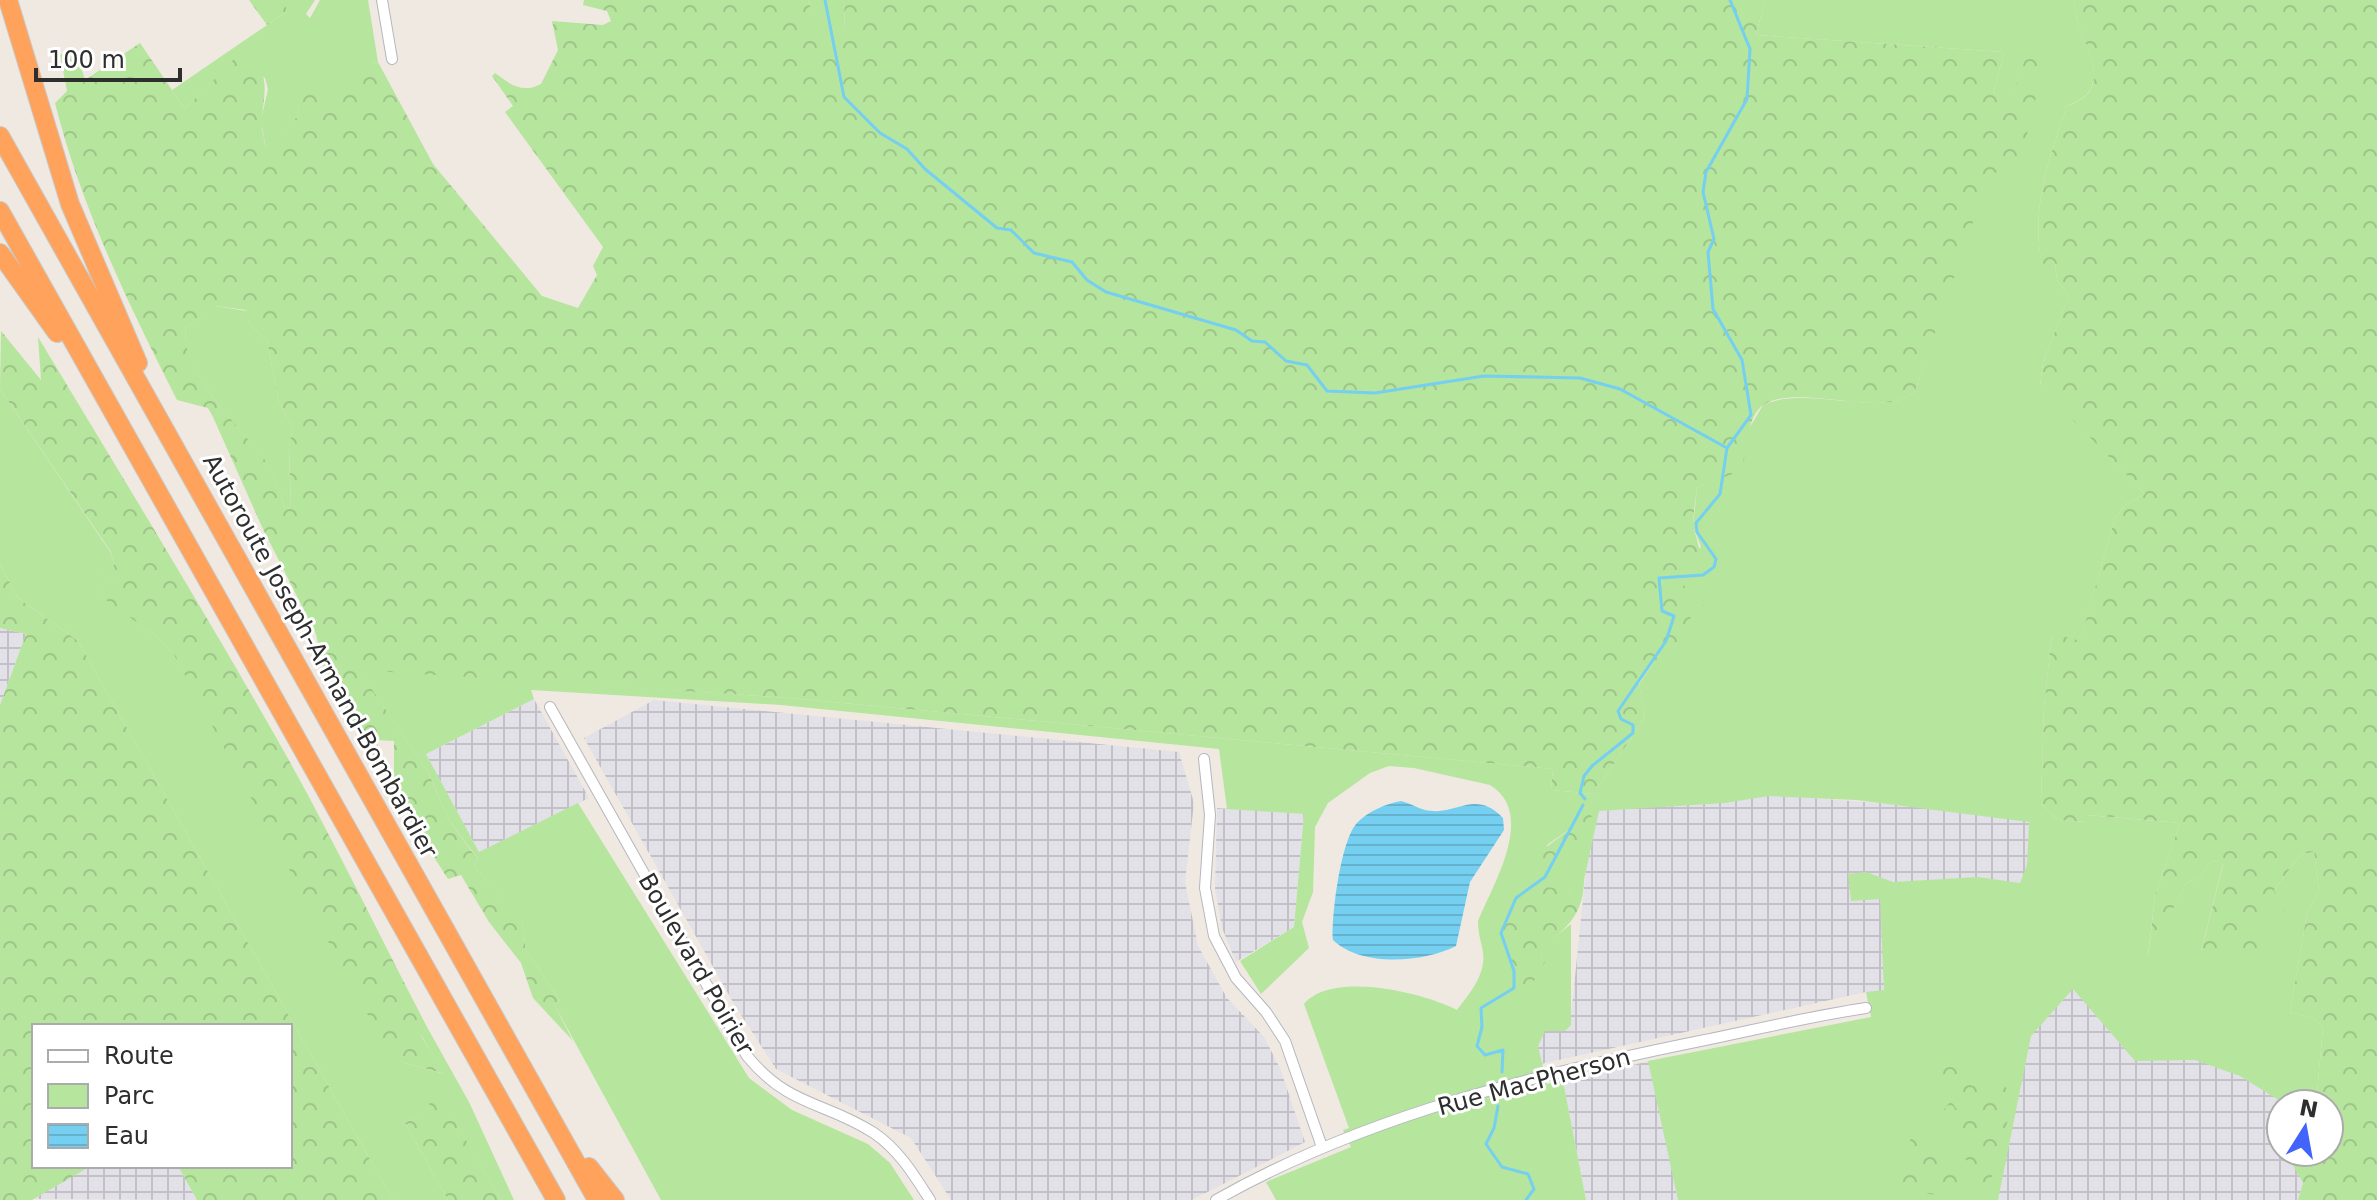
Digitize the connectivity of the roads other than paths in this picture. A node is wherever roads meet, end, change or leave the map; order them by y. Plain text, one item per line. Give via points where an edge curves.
1 (8, 0) edge
2 (382, 0) edge
3 (392, 59) dead end
4 (0, 136) edge
5 (0, 211) edge
6 (0, 253) edge
7 (106, 400) junction
8 (163, 425) junction
9 (550, 707) dead end
10 (1204, 759) dead end
11 (1866, 1008) dead end
12 (510, 1118) junction
13 (555, 1124) junction
14 (1322, 1147) junction
15 (542, 1200) edge
16 (556, 1200) edge
17 (597, 1200) edge
18 (615, 1200) edge
19 (930, 1200) edge
20 (1216, 1200) edge

1 - 8 highway via 70,204
2 - 3 street
4 - 8 highway, Autoroute Joseph-Armand-Bombardier
5 - 7 highway
6 - 7 highway
7 - 12 highway
8 - 13 highway, Autoroute Joseph-Armand-Bombardier
9 - 19 street, Boulevard Poirier via 747,1056 788,1094 880,1138
10 - 14 street via 1210,815 1205,888 1214,936 1236,978 1278,1027
11 - 14 street, Rue MacPherson via 1563,1071
12 - 15 highway
12 - 16 highway
13 - 17 highway, Autoroute Joseph-Armand-Bombardier
13 - 18 highway
14 - 20 street, Rue MacPherson

